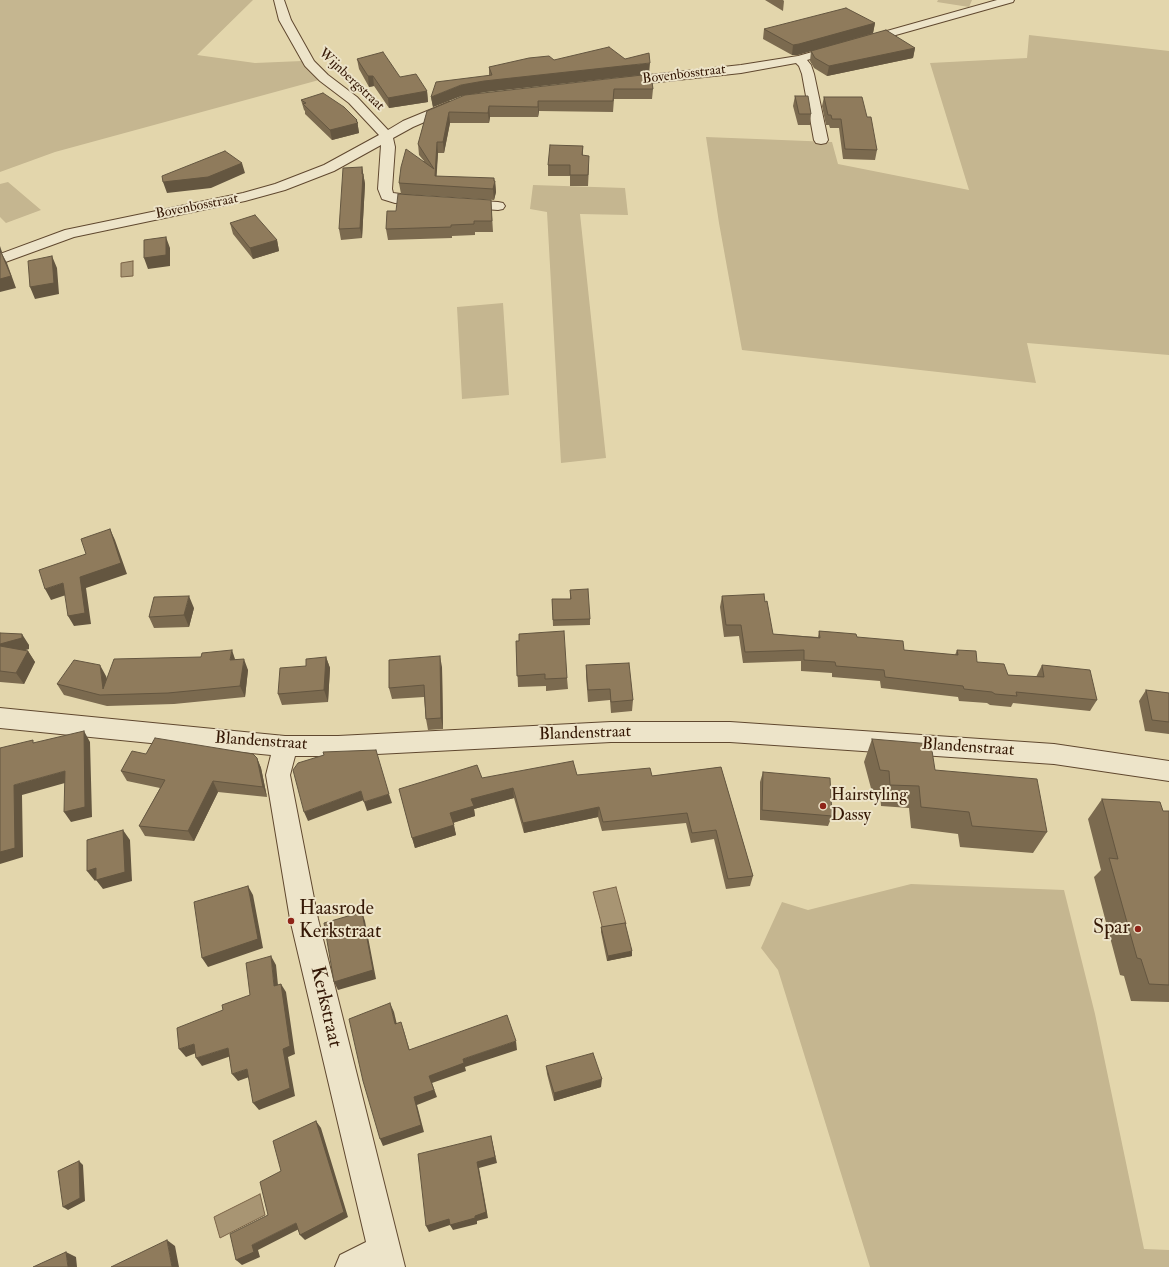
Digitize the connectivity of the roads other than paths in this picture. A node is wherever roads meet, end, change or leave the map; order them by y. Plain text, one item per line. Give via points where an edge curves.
1 (279, 0) edge
2 (1009, 0) edge
3 (799, 59) junction
4 (608, 84) edge
5 (462, 101) edge
6 (386, 136) junction
7 (822, 140) dead end
8 (498, 206) dead end
9 (0, 259) edge
10 (0, 718) edge
11 (285, 746) junction
12 (1169, 771) edge
13 (386, 1259) edge
14 (352, 1267) edge

1 - 6 street, Wijnbergstraat via 285,20 309,63 353,100
2 - 3 street, Bovenbosstraat
3 - 4 street, Bovenbosstraat via 741,69
3 - 7 street via 805,65 808,74
5 - 6 street, Bovenbosstraat
6 - 8 street via 388,147 384,189 387,196 395,199
6 - 9 street, Bovenbosstraat via 329,168 274,189 70,233
10 - 11 street, Blandenstraat
11 - 12 street, Blandenstraat via 338,746 611,732 730,732 1054,754
11 - 13 street, Kerkstraat via 278,774 304,919
13 - 14 street

